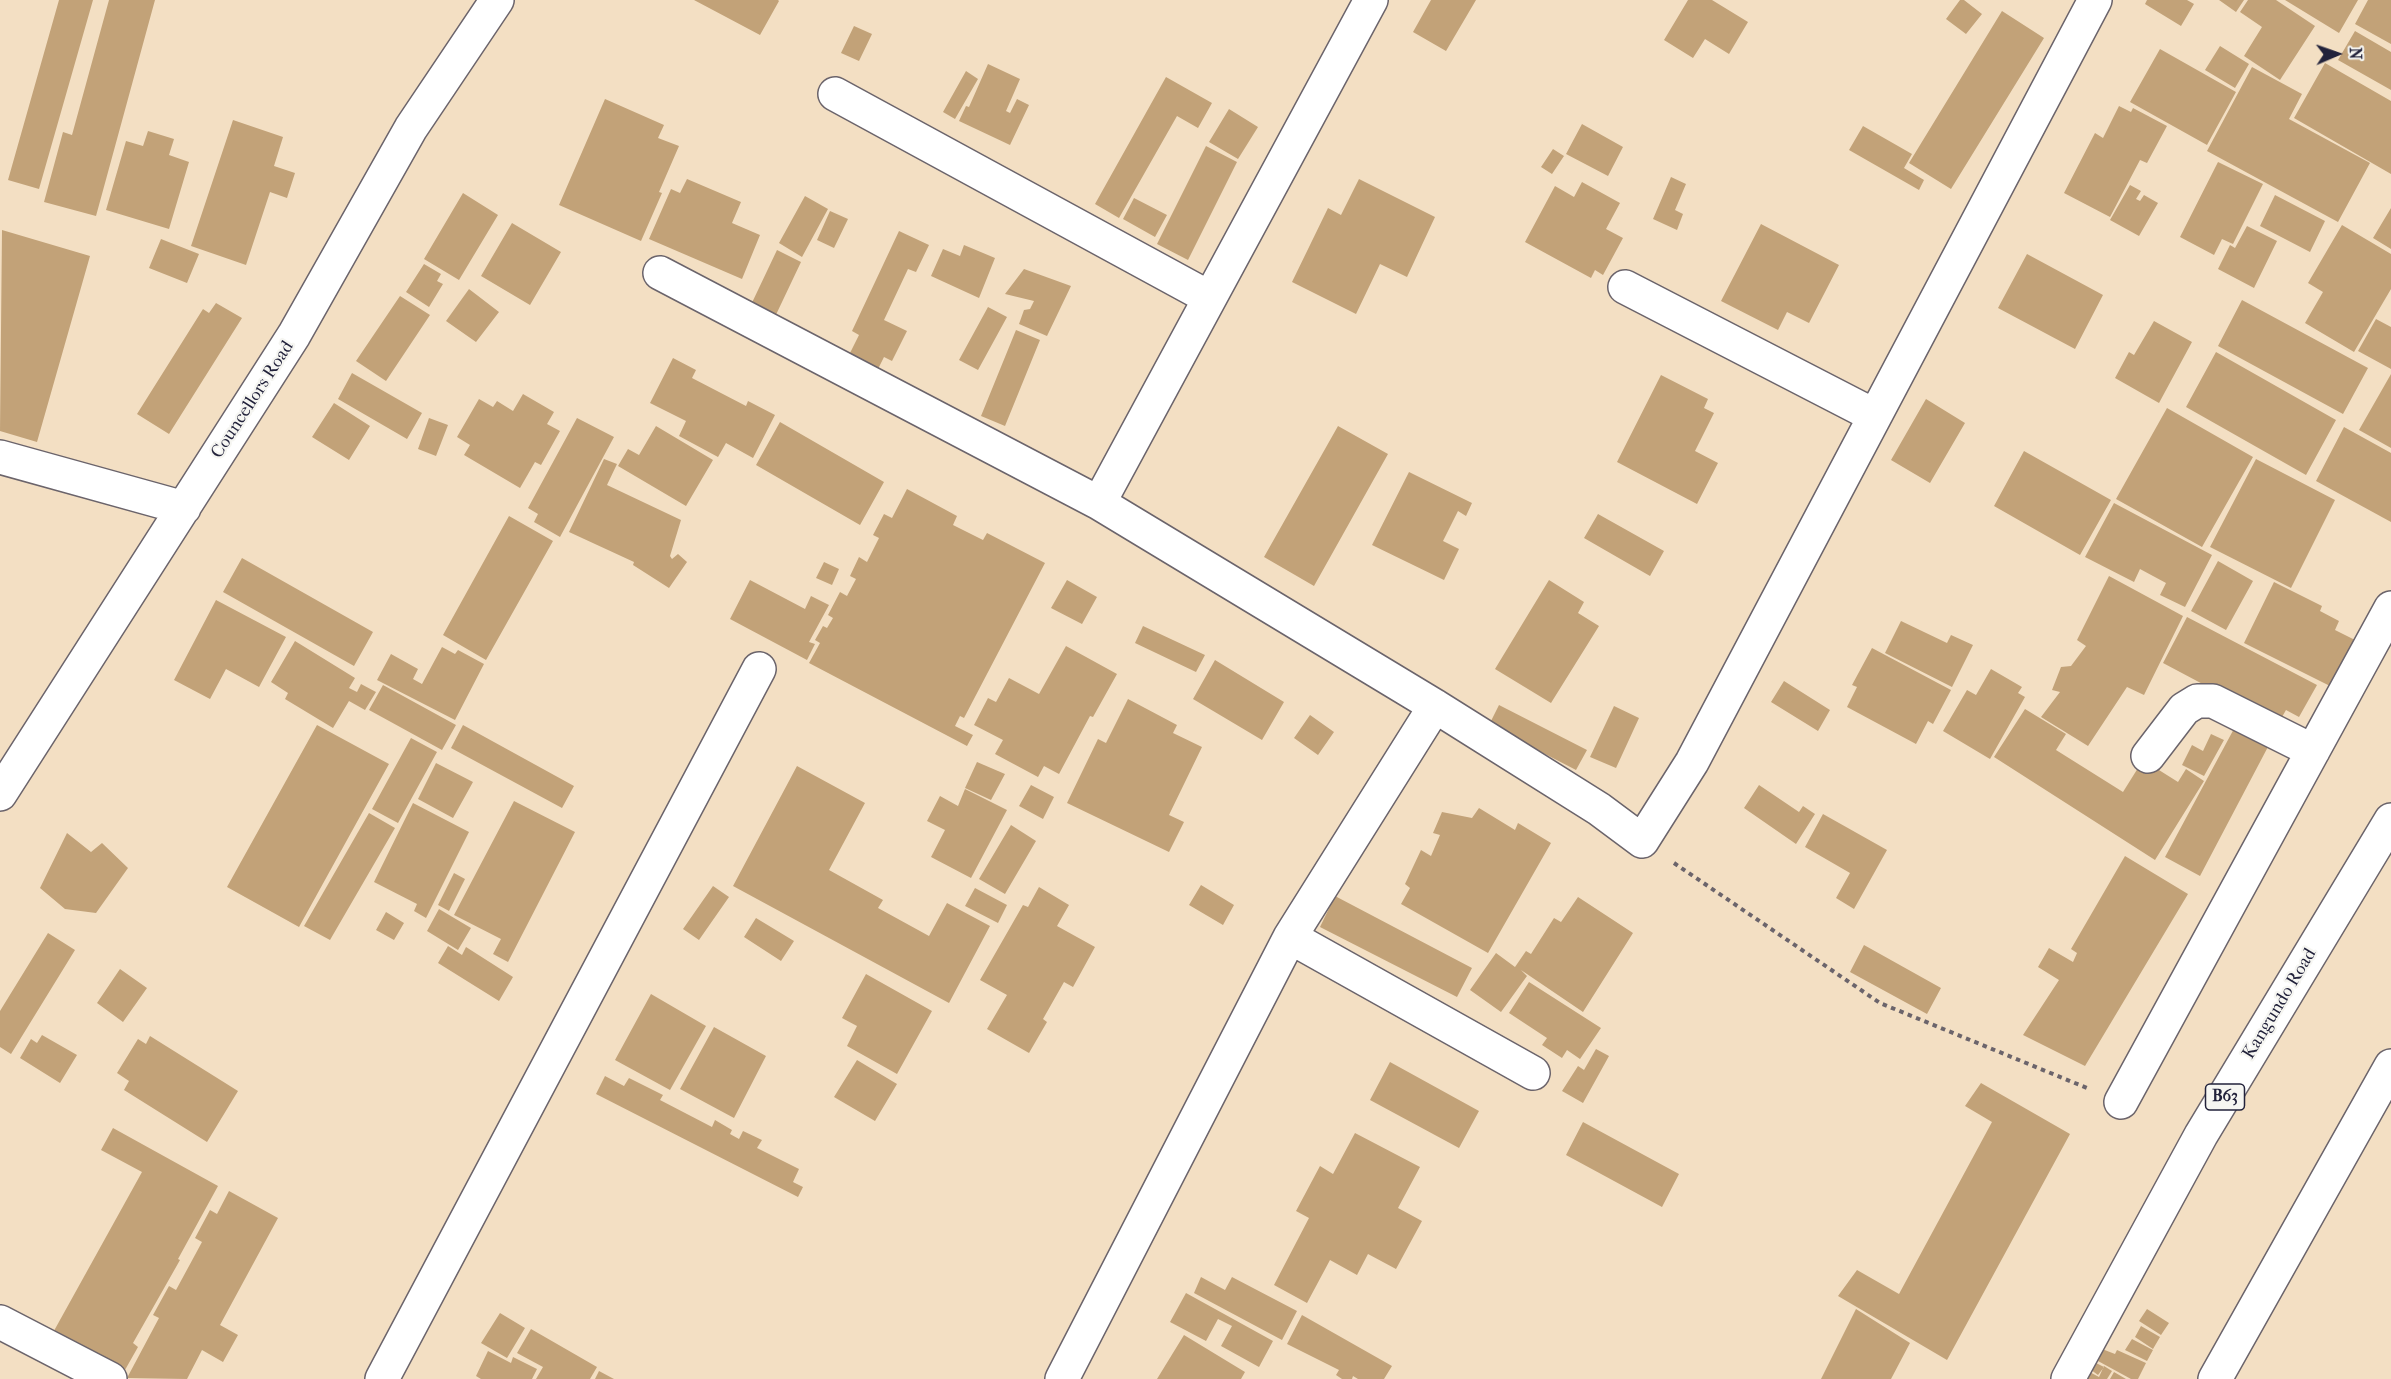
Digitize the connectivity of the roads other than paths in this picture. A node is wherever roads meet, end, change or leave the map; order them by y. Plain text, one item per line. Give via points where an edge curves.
1 (496, 0) edge
2 (1371, 0) edge
3 (2095, 0) edge
4 (835, 94) dead end
5 (660, 273) dead end
6 (1625, 286) dead end
7 (1209, 297) junction
8 (1875, 416) junction
9 (0, 457) edge
10 (1099, 502) junction
11 (184, 508) junction
12 (2391, 608) edge
13 (759, 669) dead end
14 (1435, 706) junction
15 (2313, 751) junction
16 (2148, 756) dead end
17 (0, 794) edge
18 (2391, 820) edge
19 (1290, 937) junction
20 (2391, 1066) edge
21 (1533, 1073) dead end
22 (2121, 1102) road end
23 (0, 1322) edge
24 (110, 1379) edge
25 (382, 1379) edge
26 (1062, 1379) edge
27 (2068, 1379) edge
28 (2216, 1379) edge

1 - 11 main road, Councellors Road via 411,128 294,335
2 - 7 main road
3 - 8 main road
4 - 7 main road
5 - 10 main road
6 - 8 main road
7 - 10 main road
8 - 14 main road via 1692,762 1641,841 1599,809
9 - 11 main road
10 - 14 main road
11 - 17 main road, Councellors Road
12 - 15 main road
13 - 25 main road
14 - 19 main road
15 - 16 main road via 2213,700 2197,701 2184,709
15 - 22 main road
18 - 27 main road, Kangundo Road / B63 via 2201,1136
19 - 21 main road
19 - 26 main road
20 - 28 main road
23 - 24 main road

